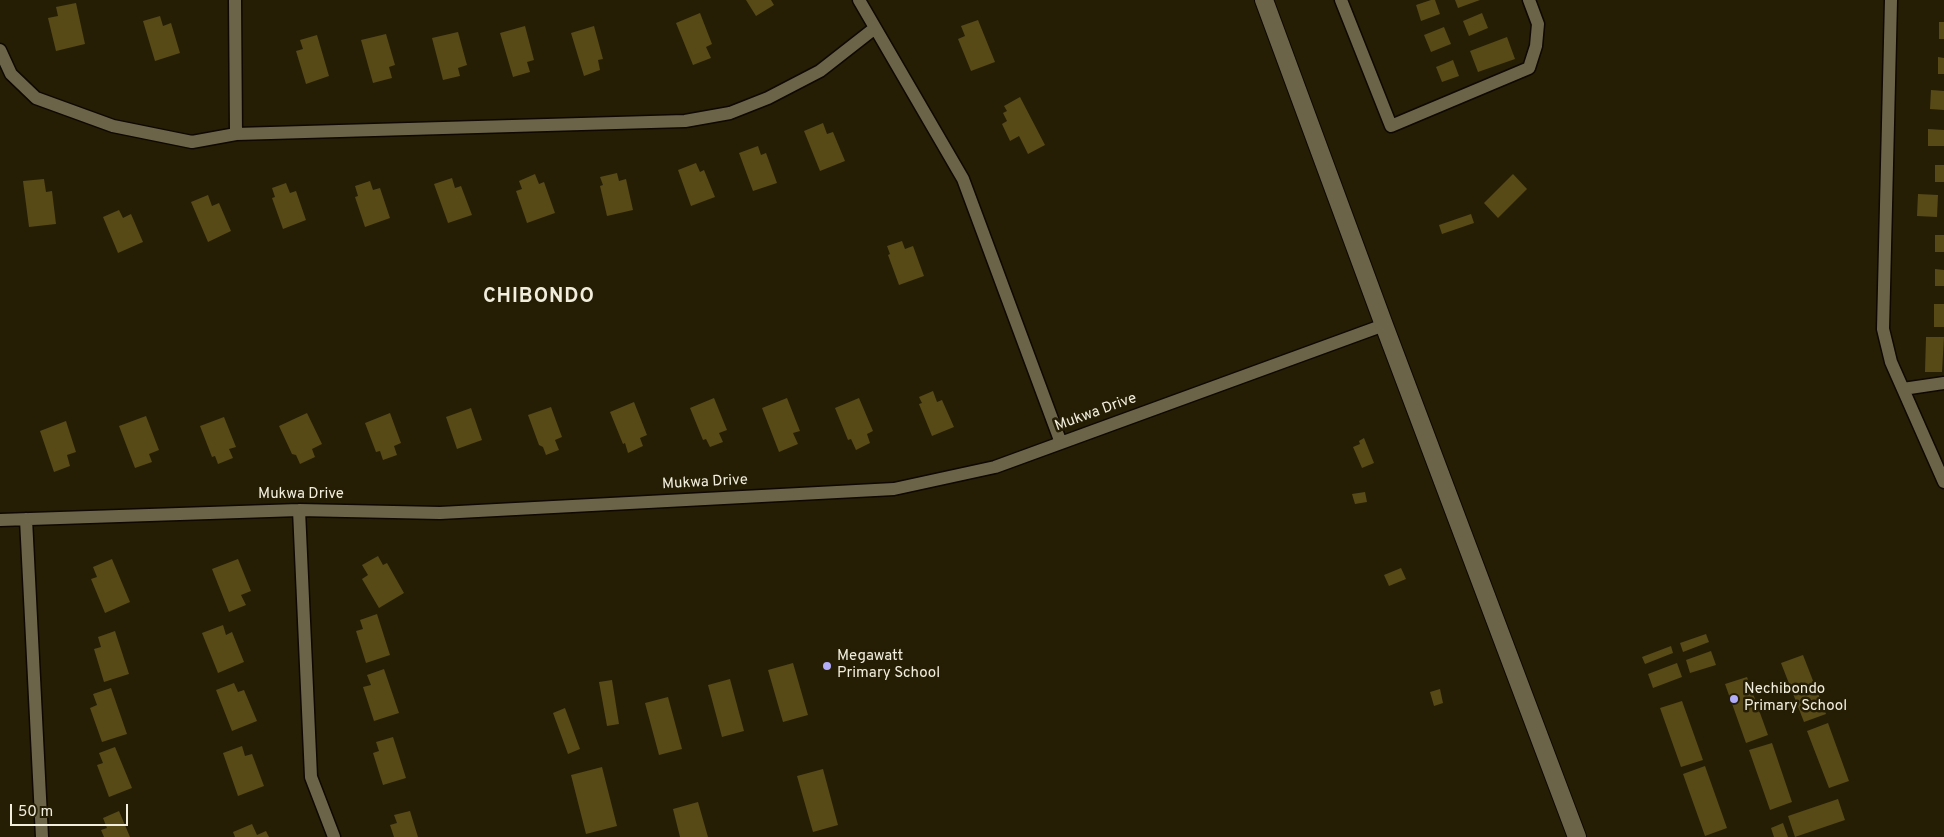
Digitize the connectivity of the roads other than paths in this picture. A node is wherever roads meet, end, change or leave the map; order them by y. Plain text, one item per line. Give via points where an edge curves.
1 (235, 0) edge
2 (860, 0) edge
3 (1264, 0) edge
4 (1342, 0) edge
5 (1529, 0) edge
6 (1891, 0) edge
7 (875, 28) junction
8 (0, 50) edge
9 (236, 134) junction
10 (1384, 325) junction
11 (1944, 383) edge
12 (1903, 389) junction
13 (1061, 443) junction
14 (1944, 482) edge
15 (299, 510) junction
16 (26, 519) junction
17 (0, 520) edge
18 (42, 837) edge
19 (334, 837) edge
20 (1577, 837) edge

1 - 9 street
2 - 7 street
3 - 10 street
4 - 5 street via 1391,126 1529,68 1538,24
6 - 12 street via 1883,329 1891,362
7 - 9 street via 820,71 768,98 730,113 694,119
7 - 13 street via 963,179
8 - 9 street via 11,74 36,98 67,110 113,126 192,142
10 - 13 street, Mukwa Drive
10 - 20 street
11 - 12 street
12 - 14 street
13 - 15 street, Mukwa Drive via 995,467 894,490 440,513
15 - 16 street, Mukwa Drive
15 - 19 street via 312,777
16 - 17 street, Mukwa Drive
16 - 18 street

